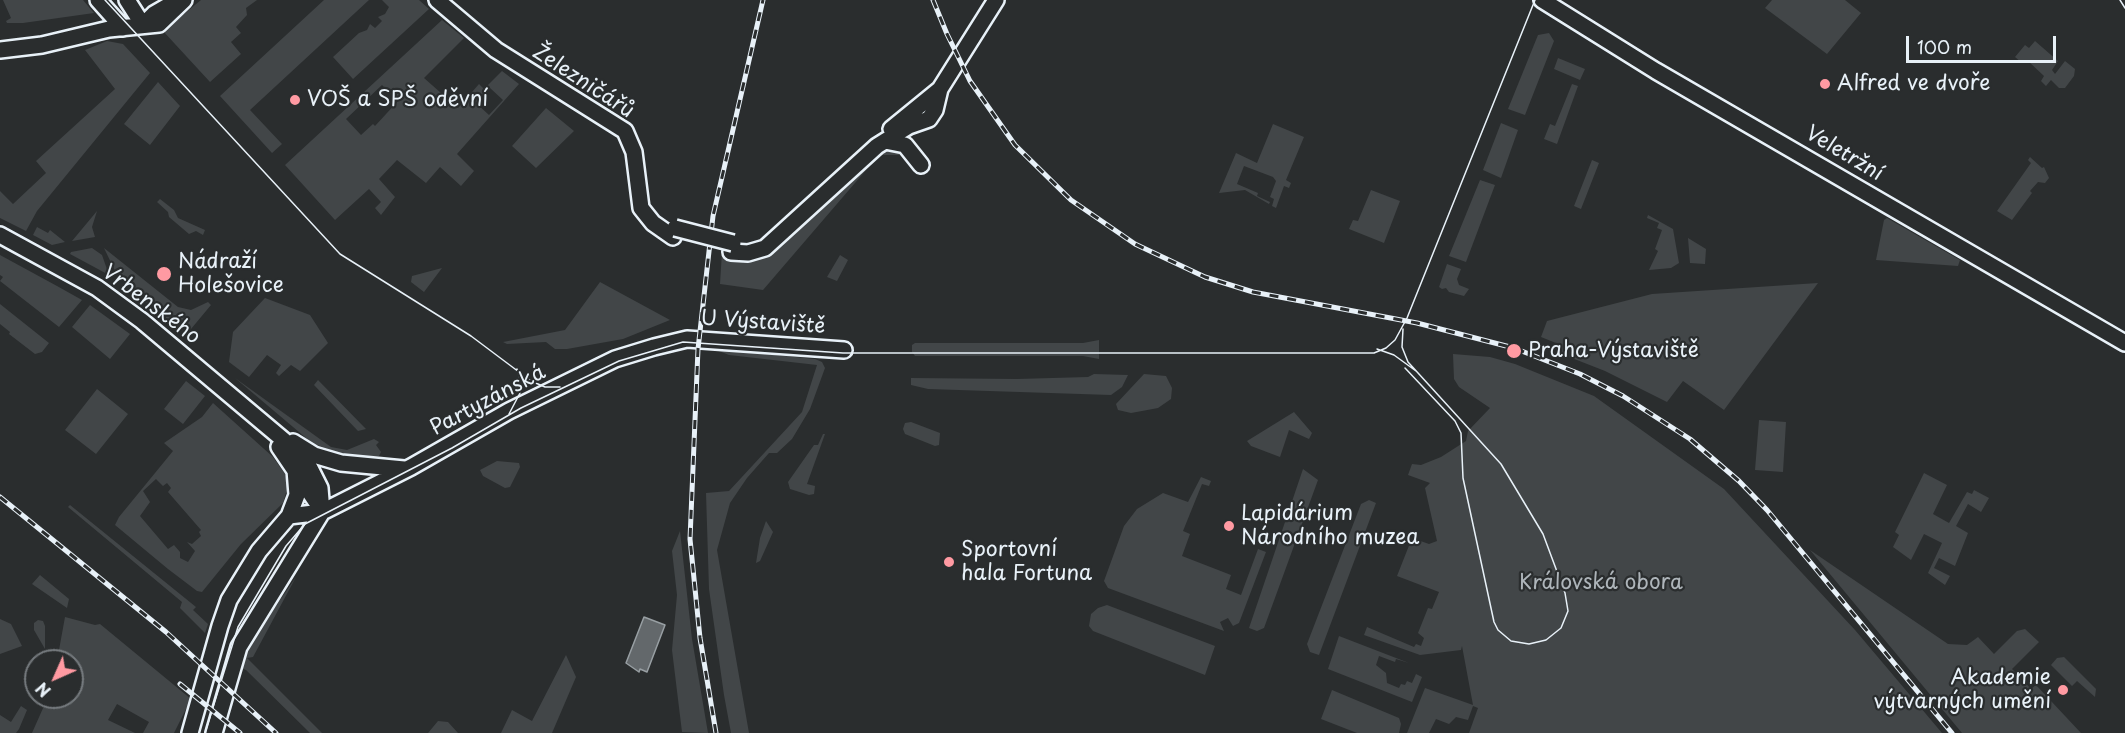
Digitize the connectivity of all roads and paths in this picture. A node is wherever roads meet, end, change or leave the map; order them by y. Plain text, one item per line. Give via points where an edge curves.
1 (98, 0) edge
2 (127, 0) edge
3 (178, 0) edge
4 (184, 0) edge
5 (437, 0) edge
6 (996, 0) edge
7 (1542, 0) edge
8 (143, 25) junction
9 (123, 28) junction
10 (0, 50) edge
11 (940, 89) junction
12 (881, 143) junction
13 (921, 165) dead end
14 (0, 235) edge
15 (678, 340) joint
16 (2125, 343) edge
17 (844, 350) dead end
18 (264, 426) junction
19 (294, 467) junction
20 (405, 470) junction
21 (322, 512) junction
22 (289, 516) junction
23 (190, 733) edge
24 (214, 733) edge

1 - 9 main road
2 - 8 main road
3 - 8 main road
4 - 8 main road via 164,21
5 - 12 main road, Železničářů via 496,50 625,131 634,152 641,208 645,216 669,231 755,251 768,245
6 - 11 main road
7 - 16 main road, Veletržní via 1656,71
8 - 9 main road
9 - 10 main road
11 - 12 main road, Železničářů via 897,123
11 - 12 main road, Železničářů via 929,119
12 - 13 main road via 905,145
14 - 18 main road, Vrbenského via 121,305
15 - 17 main road, U Výstaviště
15 - 20 main road, Partyzánská via 615,359 509,411
18 - 19 main road, Vrbenského
18 - 20 main road, Vrbenského via 314,454 341,463
18 - 21 main road, Vrbenského via 293,448 310,468 322,494
19 - 21 main road, Vrbenského
19 - 22 main road via 297,495
20 - 21 main road, Partyzánská
21 - 22 main road, Partyzánská
21 - 24 main road via 239,647
22 - 23 main road via 254,558 229,600

